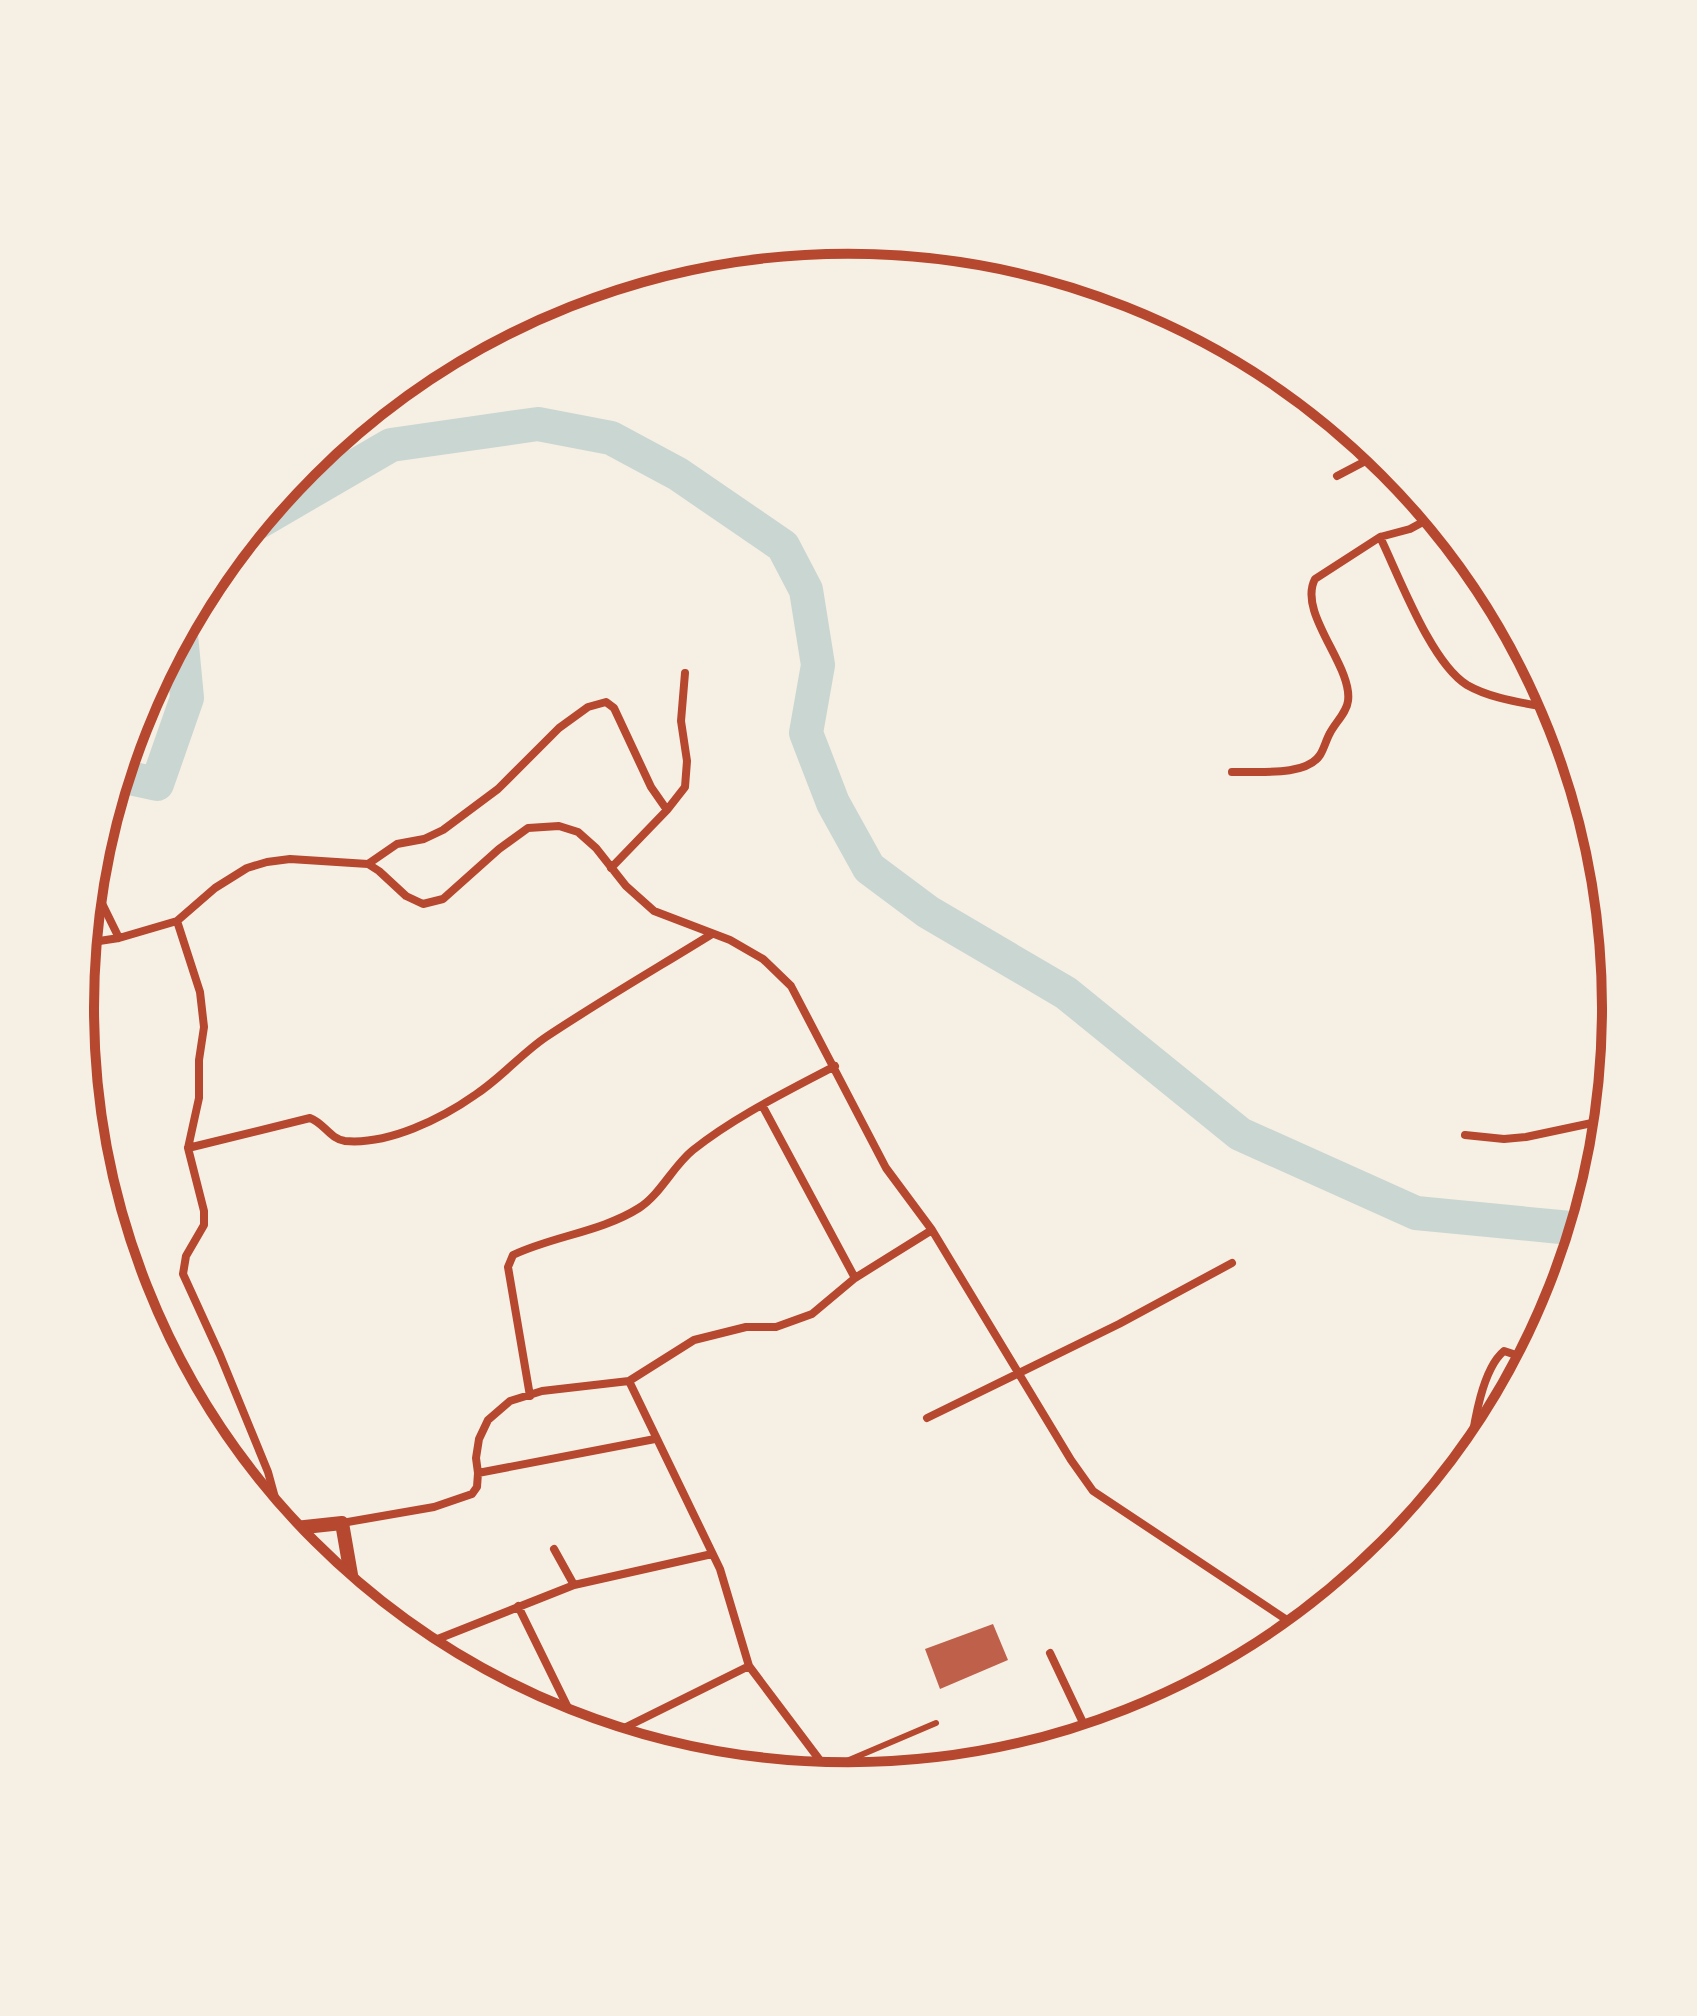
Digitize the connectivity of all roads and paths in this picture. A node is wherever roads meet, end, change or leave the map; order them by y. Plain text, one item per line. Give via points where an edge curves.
1 (1367, 460) edge
2 (1337, 476) dead end
3 (1424, 521) edge
4 (1380, 537) junction
5 (685, 673) dead end
6 (1540, 705) edge
7 (1232, 772) dead end
8 (667, 810) junction
9 (368, 864) junction
10 (611, 868) junction
11 (101, 902) edge
12 (177, 921) junction
13 (712, 934) junction
14 (119, 938) junction
15 (97, 941) edge
16 (835, 1066) junction
17 (762, 1105) junction
18 (1594, 1122) edge
19 (1465, 1135) dead end
20 (188, 1148) junction
21 (932, 1230) junction
22 (1232, 1263) dead end
23 (855, 1278) junction
24 (1518, 1356) edge
25 (1020, 1375) junction
26 (629, 1381) junction
27 (530, 1396) junction
28 (927, 1418) dead end
29 (1473, 1431) edge
30 (655, 1439) junction
31 (478, 1473) junction
32 (275, 1498) edge
33 (342, 1523) junction
34 (302, 1527) edge
35 (554, 1549) dead end
36 (712, 1554) junction
37 (351, 1575) edge
38 (574, 1585) junction
39 (518, 1606) junction
40 (1288, 1621) edge
41 (436, 1639) edge
42 (1050, 1653) dead end
43 (749, 1666) junction
44 (568, 1708) edge
45 (936, 1723) dead end
46 (1084, 1724) edge
47 (624, 1728) edge
48 (821, 1761) edge
49 (851, 1762) edge

1 - 2 street
3 - 4 street
4 - 6 street via 1439,659 1465,684
4 - 7 street via 1315,579 1310,588 1348,702 1319,757 1306,768
5 - 8 street via 685,787
8 - 9 street via 614,708 606,702 588,707 559,728 498,789 443,830 397,844
8 - 10 street
9 - 10 street via 406,896 423,904 435,902 517,835 544,825 578,832
9 - 12 street via 290,859 247,868
10 - 13 street via 654,911
11 - 14 street
12 - 14 street
12 - 20 street via 200,992 204,1027 199,1098
13 - 16 street via 763,959 791,986
13 - 20 street via 544,1038 477,1094 444,1114 369,1140 342,1141 310,1118
14 - 15 street
16 - 17 street
16 - 21 street via 886,1168
17 - 23 street
17 - 27 street via 690,1152 642,1207 513,1255 508,1267
18 - 19 street via 1526,1137
20 - 32 street via 204,1225 186,1256 183,1274
21 - 23 street
21 - 25 street
22 - 25 street
23 - 26 street via 812,1314 776,1327 746,1327 694,1340
24 - 29 street via 1499,1354
25 - 28 street
25 - 40 street via 1093,1491
26 - 27 street
26 - 30 street
27 - 31 street via 510,1401 488,1420 479,1439
30 - 31 street
30 - 36 street
31 - 33 street via 477,1487 464,1498
33 - 34 street
33 - 37 street
35 - 38 street
36 - 38 street
36 - 43 street
38 - 39 street
39 - 41 street
39 - 44 street
42 - 46 street
43 - 47 street
43 - 48 street
45 - 49 lane

